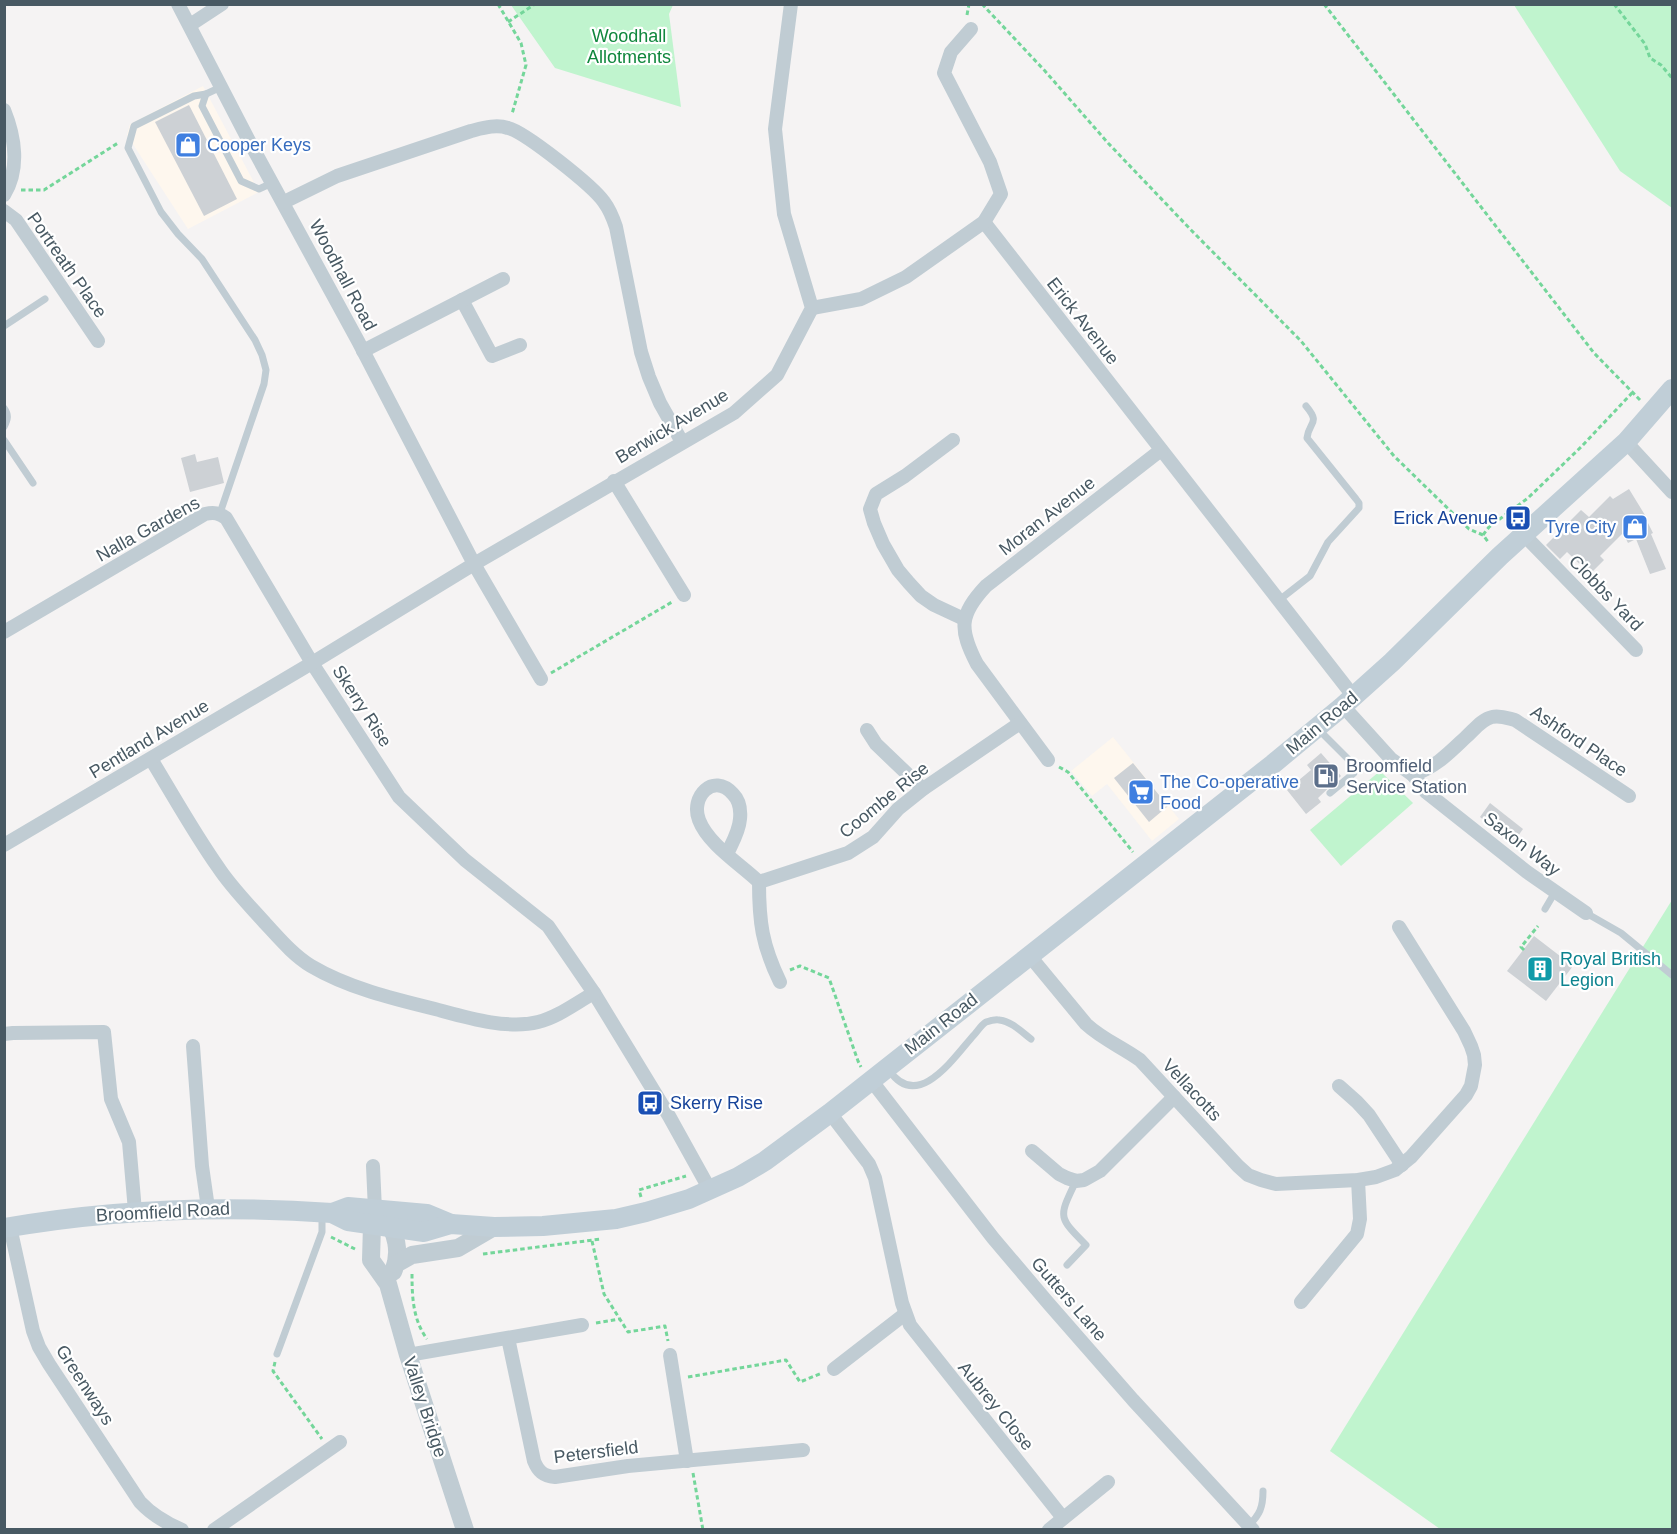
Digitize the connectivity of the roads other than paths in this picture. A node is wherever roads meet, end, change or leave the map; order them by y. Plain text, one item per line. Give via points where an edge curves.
1 (178, 4) edge
2 (222, 4) edge
3 (791, 4) edge
4 (190, 25) junction
5 (970, 29) dead end
6 (221, 87) junction
7 (206, 94) junction
8 (4, 110) edge
9 (273, 182) junction
10 (6, 193) edge
11 (284, 202) junction
12 (4, 211) edge
13 (984, 222) junction
14 (503, 279) dead end
15 (45, 299) dead end
16 (462, 300) junction
17 (812, 308) junction
18 (4, 326) edge
19 (98, 341) dead end
20 (520, 345) dead end
21 (363, 351) junction
22 (1672, 389) edge
23 (1306, 405) dead end
24 (4, 408) edge
25 (4, 427) edge
26 (4, 440) edge
27 (953, 440) dead end
28 (682, 442) junction
29 (1626, 442) junction
30 (1161, 450) junction
31 (614, 481) junction
32 (33, 483) dead end
33 (1672, 492) edge
34 (220, 513) junction
35 (1524, 535) junction
36 (474, 564) junction
37 (684, 595) road end
38 (1278, 601) junction
39 (964, 619) junction
40 (4, 632) edge
41 (1636, 650) dead end
42 (312, 663) junction
43 (541, 679) road end
44 (1349, 701) junction
45 (1020, 723) junction
46 (1317, 728) junction
47 (867, 729) dead end
48 (151, 759) junction
49 (1048, 760) road end
50 (1413, 775) junction
51 (923, 789) junction
52 (1330, 793) dead end
53 (1629, 796) dead end
54 (4, 845) edge
55 (727, 854) junction
56 (759, 882) junction
57 (1555, 892) junction
58 (1545, 909) dead end
59 (1586, 914) joint
60 (1399, 927) dead end
61 (1029, 955) junction
62 (1672, 975) edge
63 (779, 979) road end
64 (594, 993) junction
65 (4, 1034) edge
66 (1031, 1039) dead end
67 (193, 1046) dead end
68 (887, 1068) junction
69 (871, 1080) junction
70 (1339, 1086) dead end
71 (1174, 1097) junction
72 (830, 1113) junction
73 (1032, 1151) dead end
74 (1402, 1165) junction
75 (373, 1166) dead end
76 (1358, 1180) junction
77 (1076, 1181) junction
78 (710, 1190) junction
79 (208, 1208) junction
80 (135, 1211) junction
81 (327, 1213) junction
82 (373, 1217) junction
83 (451, 1224) junction
84 (7, 1227) edge
85 (392, 1227) junction
86 (494, 1227) junction
87 (1067, 1265) dead end
88 (404, 1268) junction
89 (388, 1284) junction
90 (1301, 1302) dead end
91 (905, 1314) junction
92 (582, 1326) road end
93 (508, 1338) junction
94 (277, 1354) road end
95 (408, 1355) junction
96 (670, 1355) road end
97 (834, 1369) road end
98 (335, 1446) road end
99 (803, 1450) dead end
100 (687, 1461) junction
101 (1108, 1482) dead end
102 (1263, 1491) dead end
103 (1063, 1518) junction
104 (1251, 1528) edge
105 (182, 1530) edge
106 (214, 1530) edge
107 (465, 1530) edge
108 (1049, 1530) edge

1 - 4 street, Woodhall Road
2 - 4 street
3 - 17 street via 775,129 784,214
4 - 6 street, Woodhall Road
5 - 13 street via 951,52 944,73 990,162 1001,194
6 - 7 lane
6 - 9 street, Woodhall Road
7 - 9 lane via 202,106 242,181 259,189
7 - 34 lane via 194,96 134,126 128,148 161,212 202,259 255,340 266,370
8 - 10 street via 14,143 13,170
9 - 11 street, Woodhall Road
11 - 21 street, Woodhall Road
11 - 28 street via 337,176 486,127 508,128 529,140 592,188 611,213 649,377
12 - 19 street, Portreath Place via 16,220
13 - 17 street via 906,277 861,298
13 - 30 street, Erick Avenue
14 - 16 street
15 - 18 lane
16 - 20 street via 492,356
16 - 21 street
17 - 28 street, Berwick Avenue via 777,375 734,413
21 - 36 street, Woodhall Road
22 - 29 main road, Main Road
23 - 38 lane via 1314,418 1307,438 1359,508 1328,542 1310,576
24 - 25 lane via 8,413
26 - 32 lane
27 - 39 street via 876,494 870,509 883,544 909,584 934,605
28 - 31 street, Berwick Avenue
29 - 33 street
29 - 35 main road, Main Road
30 - 38 street, Erick Avenue
30 - 39 street, Moran Avenue via 986,586
31 - 36 street, Berwick Avenue
31 - 37 street
34 - 40 street, Nalla Gardens via 205,514
34 - 42 street, Nalla Gardens via 231,525
35 - 41 street, Clobbs Yard
35 - 44 main road, Main Road
36 - 42 street, Berwick Avenue
36 - 43 street, Woodhall Road
38 - 44 street, Erick Avenue
39 - 45 street via 964,632 977,664
42 - 48 street, Pentland Avenue
42 - 64 street, Skerry Rise via 399,797 465,860 548,926
44 - 46 main road, Main Road
44 - 50 street via 1391,759
45 - 49 street
45 - 51 street, Coombe Rise
46 - 52 lane via 1355,766 1354,773
46 - 61 main road, Main Road
47 - 51 street via 876,744
48 - 54 street, Pentland Avenue
48 - 64 street via 235,890 293,952 325,974 418,1005 506,1024 530,1024 553,1017
50 - 53 street, Ashford Place via 1441,761 1481,723 1501,716 1515,720
50 - 57 street, Saxon Way via 1426,792
51 - 56 street, Coombe Rise via 873,837 848,853
55 - 55 street via 712,841 696,808 704,791 716,784 731,792 741,810 738,832
55 - 56 street
56 - 63 street via 761,929
57 - 58 lane
57 - 59 street, Saxon Way
59 - 62 lane via 1621,933
60 - 74 street, Vellacotts via 1464,1031 1475,1065 1470,1086 1460,1103
61 - 68 main road, Main Road
61 - 71 street, Vellacotts via 1086,1024 1140,1060
64 - 78 street, Skerry Rise
65 - 80 street via 104,1032 111,1099 129,1142
66 - 68 lane via 998,1019 986,1022 949,1064 925,1083 903,1085
67 - 79 street
68 - 69 main road, Main Road
69 - 72 main road, Main Road
69 - 104 street, Gutters Lane via 993,1238 1133,1400
70 - 74 street via 1368,1115
71 - 76 street, Vellacotts via 1238,1166 1261,1180 1276,1184
71 - 77 street via 1100,1171
72 - 78 main road, Broomfield Road via 765,1161
72 - 91 street, Aubrey Close via 869,1164 875,1178
73 - 77 street via 1059,1174
74 - 76 street, Vellacotts via 1376,1178
75 - 82 street
76 - 90 street via 1357,1234
77 - 87 lane via 1063,1213 1070,1229 1086,1245
78 - 86 main road, Broomfield Road via 616,1219
79 - 80 main road, Broomfield Road
79 - 81 main road, Broomfield Road
80 - 84 main road, Broomfield Road
81 - 82 main road, Broomfield Road via 348,1221
81 - 94 lane
82 - 83 main road, Broomfield Road via 427,1214
82 - 85 main road, Broomfield Road
82 - 89 street, Valley Bridge via 371,1260
83 - 85 main road, Broomfield Road via 424,1232
83 - 86 main road, Broomfield Road
84 - 105 street, Greenways via 39,1347 140,1502 156,1517
85 - 88 street
86 - 88 street via 458,1248 411,1255
88 - 89 street
89 - 95 street, Valley Bridge
91 - 97 street
91 - 103 street, Aubrey Close via 917,1335
92 - 93 street
93 - 95 street
93 - 100 street, Petersfield via 534,1461 542,1474 555,1477
95 - 107 street, Valley Bridge
96 - 100 street
98 - 106 street
99 - 100 street, Petersfield
101 - 103 street
102 - 104 lane via 1263,1505
103 - 108 street

